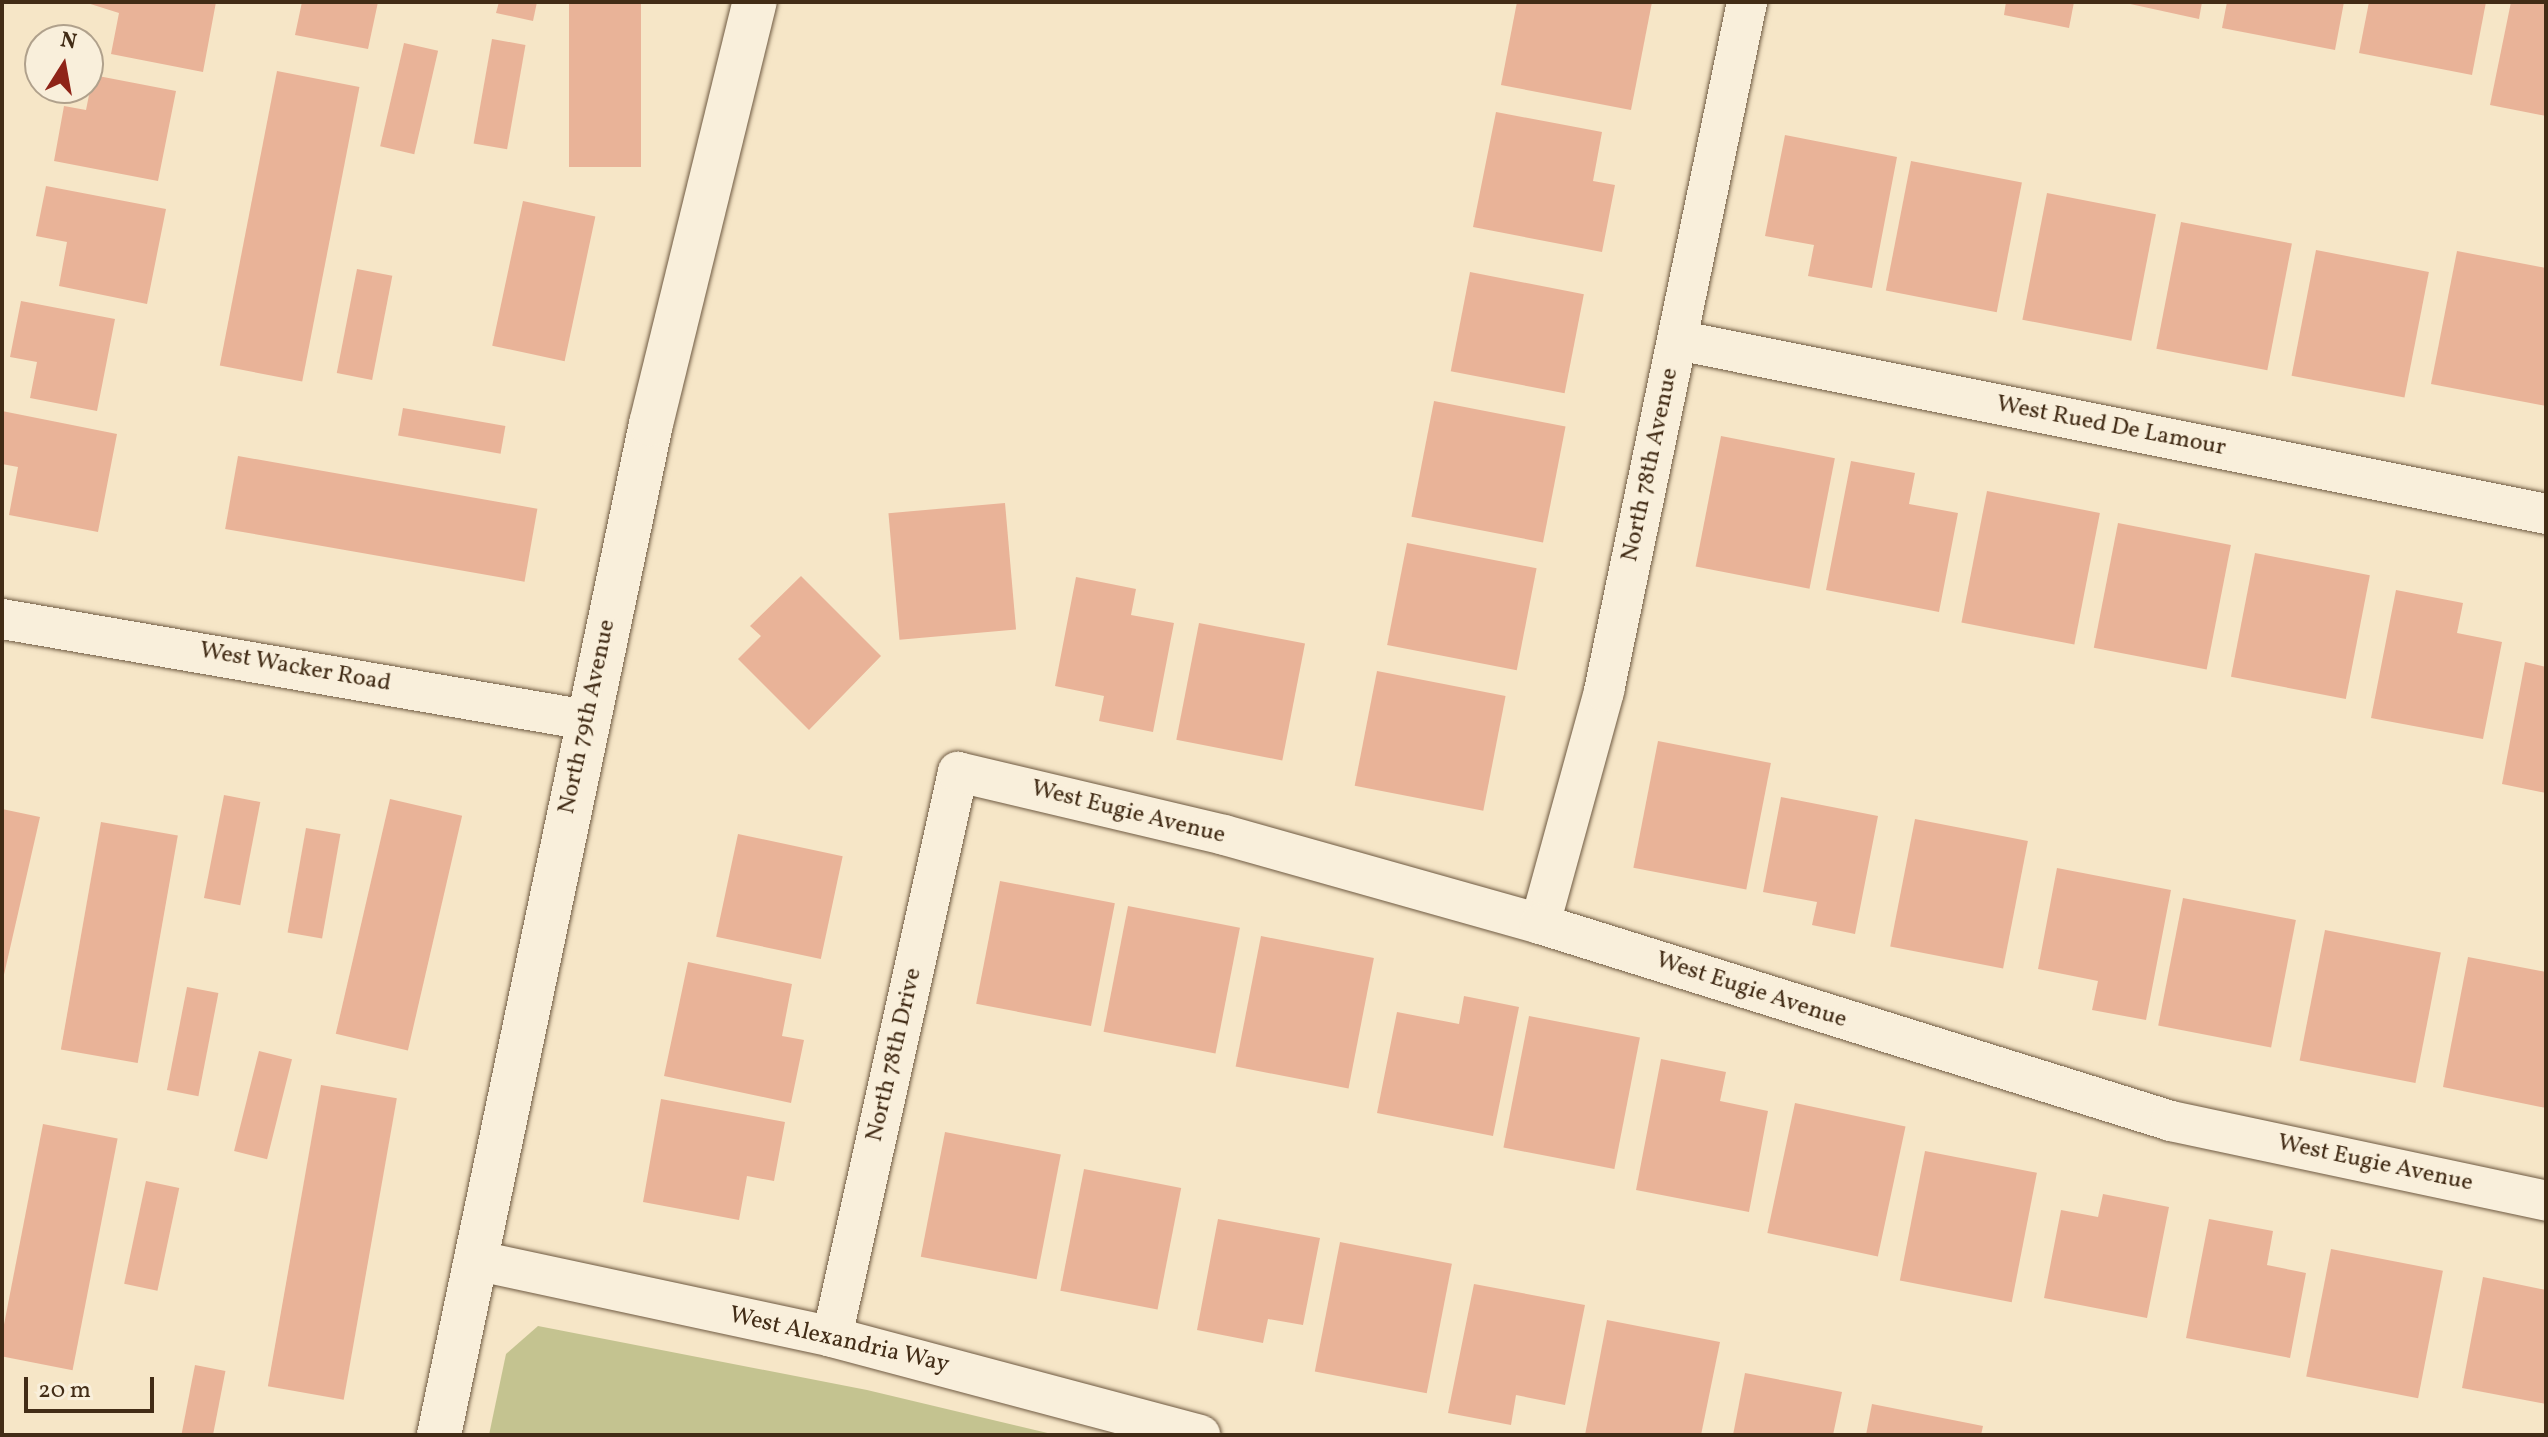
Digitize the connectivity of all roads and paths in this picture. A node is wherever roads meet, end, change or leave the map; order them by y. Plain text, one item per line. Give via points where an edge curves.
1 (755, 2) edge
2 (1747, 2) edge
3 (1677, 340) junction
4 (2546, 514) edge
5 (2, 619) edge
6 (587, 720) junction
7 (958, 772) joint
8 (1540, 924) junction
9 (2546, 1201) edge
10 (474, 1260) junction
11 (832, 1337) junction
12 (439, 1435) edge
13 (1200, 1435) edge

1 - 6 street, North 79th Avenue
2 - 3 street, North 78th Avenue
3 - 4 street, West Rued De Lamour
3 - 8 street, North 78th Avenue via 1604,691
5 - 6 street, West Wacker Road
6 - 10 street, North 79th Avenue
7 - 8 street, West Eugie Avenue via 1224,835
7 - 11 street, North 78th Drive
8 - 9 street, West Eugie Avenue via 2171,1121
10 - 11 street, West Alexandria Way
10 - 12 street, North 79th Avenue
11 - 13 street, West Alexandria Way

